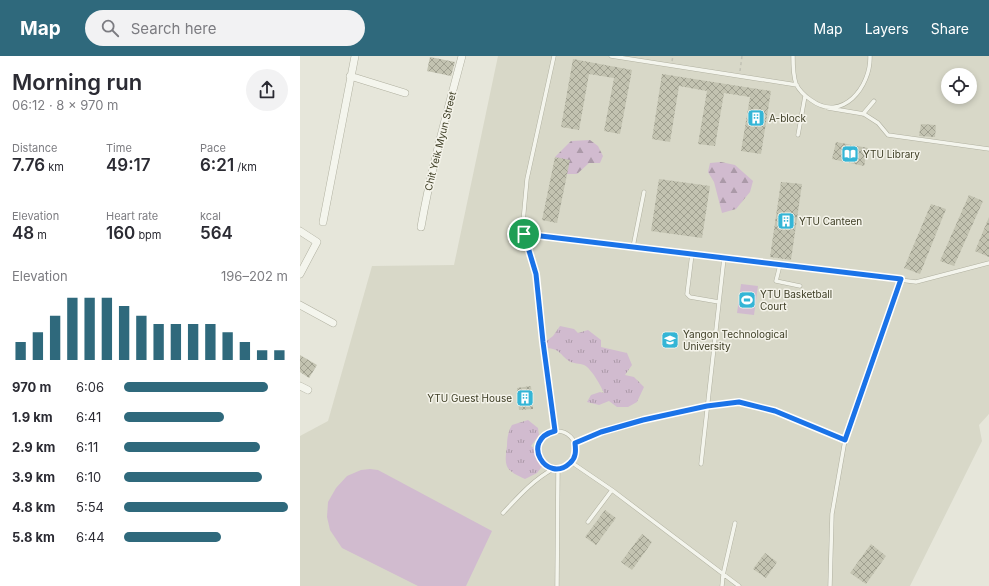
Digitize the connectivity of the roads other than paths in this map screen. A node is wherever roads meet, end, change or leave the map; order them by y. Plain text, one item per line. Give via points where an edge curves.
1 (355, 56) edge
2 (462, 56) edge
3 (554, 56) edge
4 (611, 56) edge
5 (793, 56) edge
6 (870, 56) edge
7 (350, 76) junction
8 (797, 85) junction
9 (405, 94) dead end
10 (805, 96) junction
11 (874, 101) dead end
12 (828, 108) junction
13 (863, 114) junction
14 (798, 135) dead end
15 (989, 149) edge
16 (644, 192) dead end
17 (323, 222) dead end
18 (421, 227) dead end
19 (300, 231) edge
20 (524, 234) junction
21 (633, 247) junction
22 (692, 254) junction
23 (724, 258) junction
24 (989, 263) edge
25 (780, 265) junction
26 (300, 274) edge
27 (901, 279) junction
28 (800, 286) dead end
29 (719, 302) junction
30 (300, 305) edge
31 (332, 323) dead end
32 (300, 386) edge
33 (308, 390) dead end
34 (707, 406) junction
35 (555, 431) junction
36 (845, 440) junction
37 (575, 443) junction
38 (571, 462) junction
39 (701, 464) dead end
40 (553, 468) junction
41 (558, 469) junction
42 (612, 490) junction
43 (503, 513) dead end
44 (588, 522) dead end
45 (735, 523) dead end
46 (723, 575) junction
47 (557, 586) edge
48 (722, 586) edge
49 (739, 586) edge
50 (830, 586) edge

1 - 7 street
2 - 18 street, Chit Yeik Myun Street via 426,197
3 - 20 lane via 528,179
4 - 8 lane
5 - 8 lane
6 - 12 lane via 863,88 859,93 843,104
7 - 9 street
7 - 17 street
8 - 10 lane
10 - 12 lane via 816,104
10 - 14 lane
11 - 13 lane
12 - 13 lane
13 - 15 lane via 878,123 888,135
16 - 21 lane
19 - 26 street via 317,242
20 - 21 lane
20 - 35 lane via 536,274
21 - 22 lane
22 - 23 lane
22 - 29 lane via 687,294 690,297
23 - 25 lane
23 - 29 lane
24 - 27 lane via 916,282
25 - 27 lane
25 - 28 lane via 776,281
27 - 36 lane
29 - 34 lane
30 - 31 street
32 - 33 street
34 - 36 lane via 739,402 775,411
34 - 37 lane via 643,420
34 - 39 lane
35 - 37 lane via 569,435
35 - 40 lane via 542,437 538,451 544,464
36 - 50 lane via 832,514
37 - 38 lane via 576,453
38 - 41 lane
38 - 42 lane
40 - 41 lane
40 - 43 lane via 527,487
41 - 47 lane
42 - 44 lane
42 - 46 lane
45 - 46 lane
46 - 48 lane
46 - 49 lane

